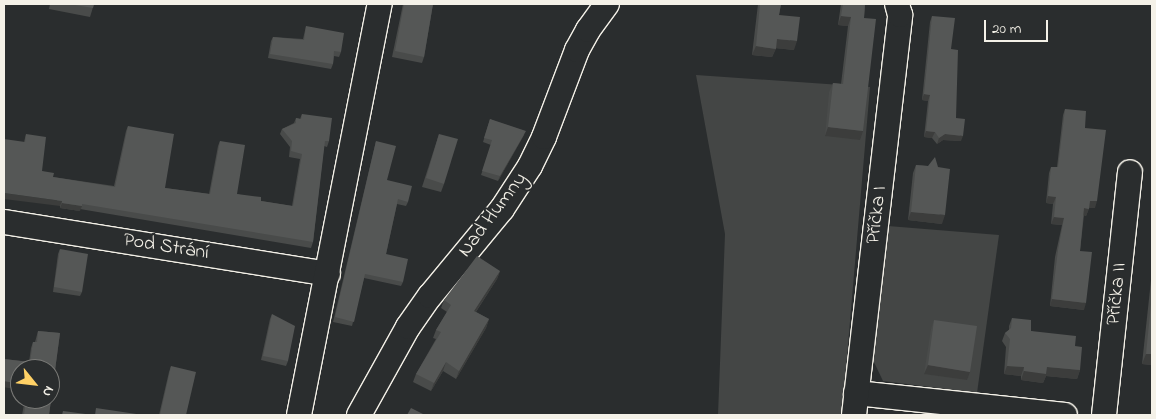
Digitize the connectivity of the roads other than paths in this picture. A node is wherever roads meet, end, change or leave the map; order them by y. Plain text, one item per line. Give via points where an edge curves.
1 (380, 4) edge
2 (608, 4) edge
3 (899, 10) edge
4 (1130, 172) dead end
5 (4, 222) edge
6 (328, 274) junction
7 (855, 404) edge
8 (299, 415) edge
9 (359, 415) edge
10 (1065, 415) edge
11 (1104, 415) edge

1 - 6 street
2 - 9 street, Nad Humny via 577,50 530,166 502,209 408,327
3 - 7 street, Příčka I
4 - 11 street, Příčka II
5 - 6 street, Pod Strání
6 - 8 street
7 - 10 street

